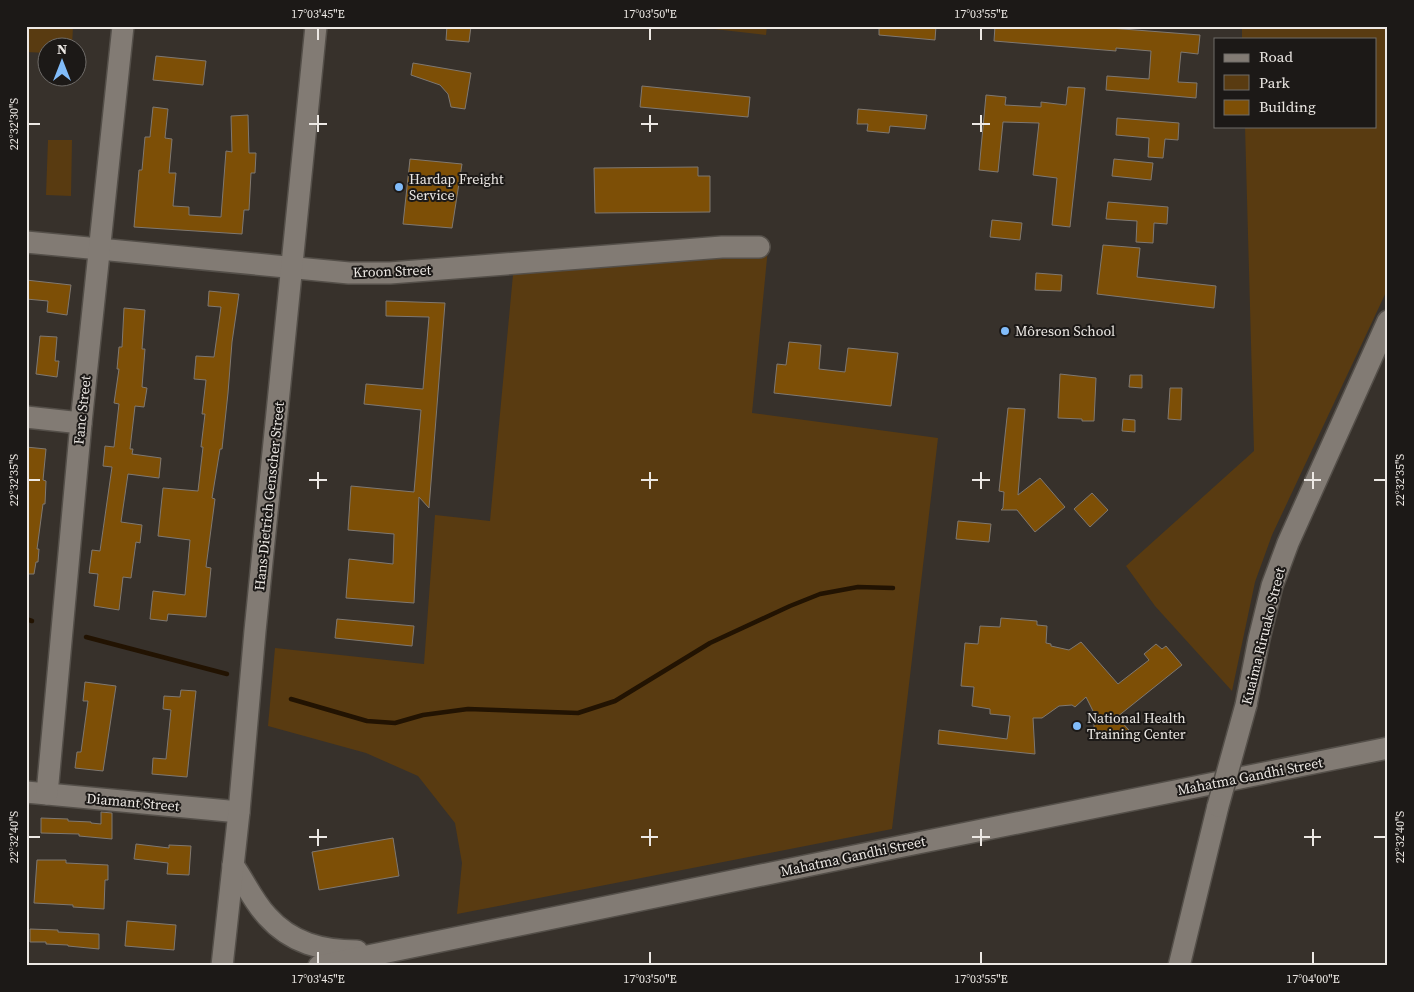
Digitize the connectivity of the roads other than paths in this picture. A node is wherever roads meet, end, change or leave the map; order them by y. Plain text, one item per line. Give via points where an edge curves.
1 (124, 26) edge
2 (316, 26) edge
3 (26, 242) edge
4 (759, 247) dead end
5 (100, 249) junction
6 (292, 267) junction
7 (1388, 321) edge
8 (26, 417) edge
9 (80, 423) junction
10 (1388, 748) edge
11 (26, 792) edge
12 (47, 794) junction
13 (239, 812) junction
14 (233, 865) junction
15 (395, 951) junction
16 (222, 966) edge
17 (319, 966) edge
18 (350, 966) edge
19 (1179, 966) edge

1 - 5 street, Fanc Street
2 - 6 street, Hans-Dietrich Genscher Street
3 - 5 street, Kroon Street
4 - 6 street, Kroon Street via 722,247 390,273 349,273
5 - 6 street, Kroon Street
5 - 9 street, Fanc Street
6 - 13 street, Hans-Dietrich Genscher Street
7 - 19 street, Kuaima Riruako Street, bridge via 1288,543 1272,586 1246,705
8 - 9 street
9 - 12 street, Fanc Street
10 - 15 street, Mahatma Gandhi Street
11 - 12 street, Diamant Street
12 - 13 street, Diamant Street
13 - 14 street, Hans-Dietrich Genscher Street
14 - 15 street via 266,916 297,940 316,948
14 - 16 street, Hans-Dietrich Genscher Street
15 - 17 street, Mahatma Gandhi Street
15 - 18 street

